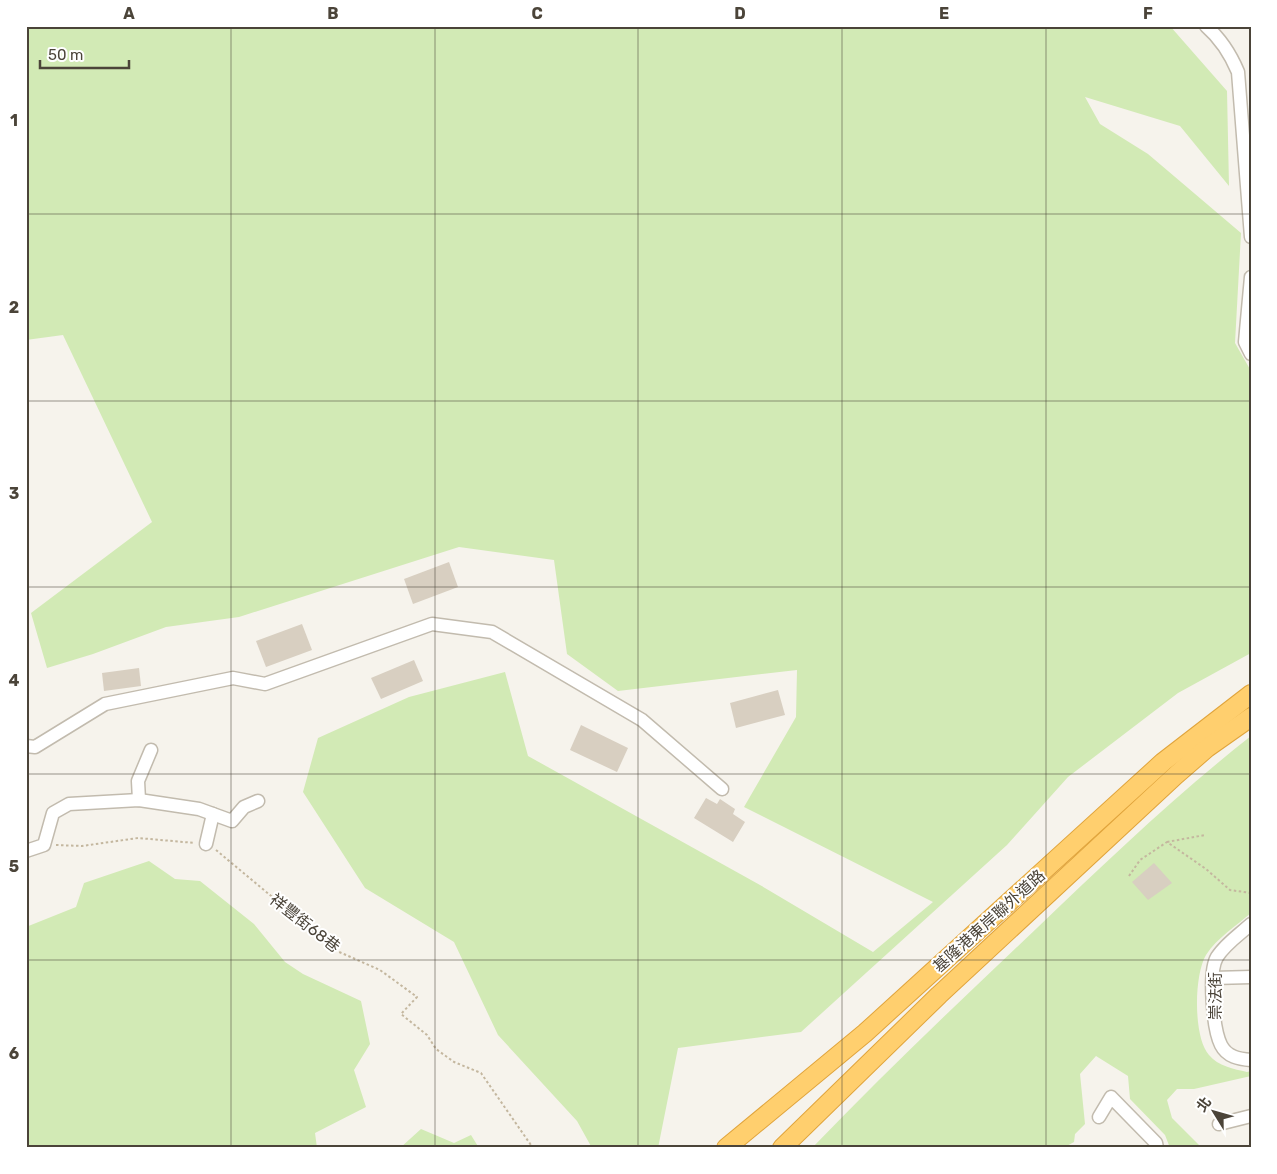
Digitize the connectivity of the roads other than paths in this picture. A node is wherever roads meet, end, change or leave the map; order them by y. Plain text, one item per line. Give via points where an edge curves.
1 (1206, 26) edge
2 (1251, 237) edge
3 (1251, 277) edge
4 (1251, 354) edge
5 (1251, 694) edge
6 (1251, 717) edge
7 (26, 746) edge
8 (151, 750) dead end
9 (722, 789) dead end
10 (139, 800) junction
11 (258, 801) dead end
12 (213, 814) junction
13 (206, 844) road end
14 (26, 851) edge
15 (1251, 924) edge
16 (1251, 977) edge
17 (1213, 978) junction
18 (1251, 1060) edge
19 (1251, 1116) edge
20 (1099, 1117) dead end
21 (1219, 1124) dead end
22 (726, 1148) edge
23 (782, 1148) edge
24 (1157, 1148) edge

1 - 2 street via 1218,36 1238,72
3 - 4 street via 1245,342
5 - 22 highway, 基隆港東岸聯外道路 via 1195,735 831,1061
6 - 23 highway, 基隆港東岸聯外道路 via 1207,748
7 - 9 street via 35,748 105,704 233,678 265,684 432,624 492,632 642,720
8 - 10 street via 138,781
10 - 12 street
10 - 14 street via 69,804 53,813 44,845
11 - 12 street via 244,807 232,821
12 - 13 street
15 - 17 street, 崇法街 via 1217,958
16 - 17 street
17 - 18 street, 崇法街 via 1215,1027 1222,1047 1235,1058
19 - 21 street
20 - 24 street via 1111,1097 1156,1143

